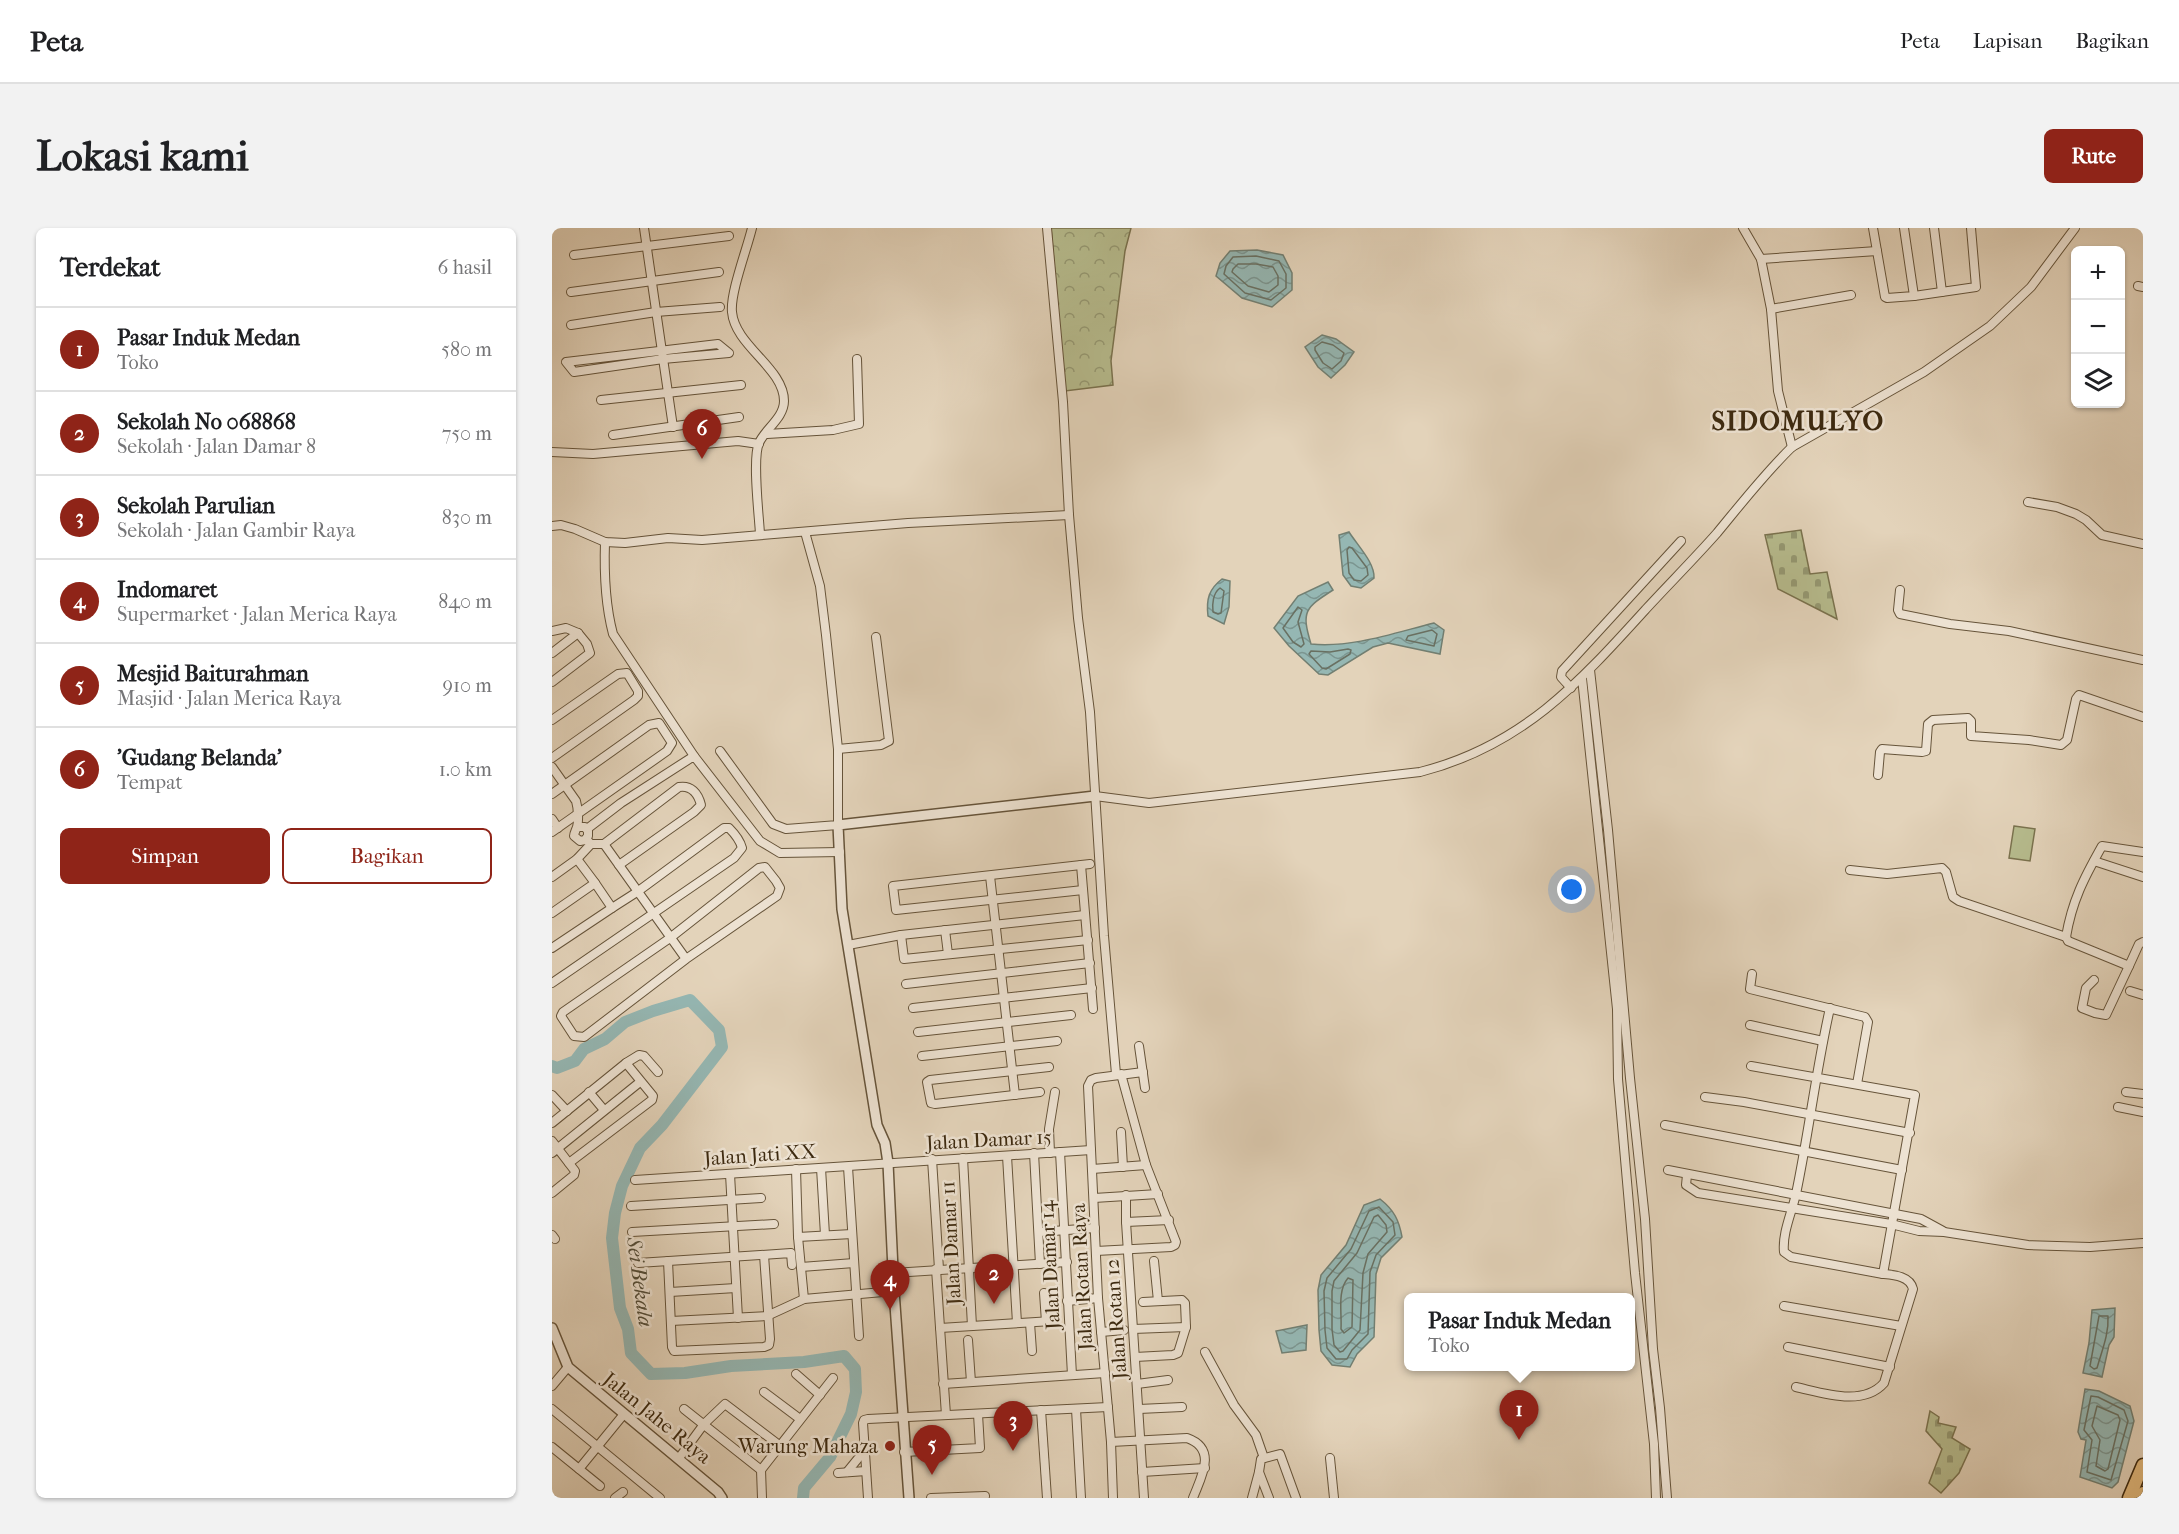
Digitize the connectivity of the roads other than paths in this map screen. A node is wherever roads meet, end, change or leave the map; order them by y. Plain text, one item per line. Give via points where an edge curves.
1 (644, 228) edge
2 (752, 228) edge
3 (1047, 228) edge
4 (1743, 228) edge
5 (1874, 228) edge
6 (1904, 228) edge
7 (1934, 228) edge
8 (1971, 228) edge
9 (2075, 228) edge
10 (729, 236) dead end
11 (646, 246) junction
12 (1877, 251) junction
13 (574, 255) dead end
14 (1761, 259) junction
15 (719, 273) dead end
16 (651, 280) junction
17 (571, 292) dead end
18 (1942, 292) junction
19 (1851, 295) dead end
20 (1914, 296) junction
21 (720, 307) dead end
22 (1771, 309) junction
23 (656, 312) junction
24 (571, 325) dead end
25 (662, 354) junction
26 (857, 359) dead end
27 (741, 385) dead end
28 (668, 393) junction
29 (602, 400) dead end
30 (739, 417) dead end
31 (673, 427) junction
32 (767, 434) junction
33 (613, 435) dead end
34 (759, 444) junction
35 (1792, 447) junction
36 (552, 452) edge
37 (2028, 502) dead end
38 (1069, 515) junction
39 (552, 526) edge
40 (804, 532) junction
41 (760, 534) junction
42 (1681, 541) dead end
43 (605, 542) junction
44 (2143, 544) edge
45 (1900, 590) dead end
46 (552, 631) edge
47 (578, 633) junction
48 (876, 637) dead end
49 (552, 653) edge
50 (2143, 660) edge
51 (1590, 670) junction
52 (1582, 678) junction
53 (552, 682) edge
54 (1571, 688) junction
55 (2143, 717) edge
56 (552, 720) edge
57 (838, 749) junction
58 (720, 751) dead end
59 (694, 756) junction
60 (552, 758) edge
61 (552, 767) edge
62 (1878, 776) dead end
63 (564, 785) junction
64 (552, 794) edge
65 (1095, 796) junction
66 (578, 815) junction
67 (552, 819) edge
68 (838, 825) junction
69 (577, 827) junction
70 (586, 829) junction
71 (555, 830) edge
72 (588, 841) junction
73 (604, 844) junction
74 (840, 852) junction
75 (2143, 852) edge
76 (577, 859) junction
77 (2094, 861) junction
78 (619, 865) junction
79 (1850, 870) dead end
80 (990, 876) junction
81 (552, 877) edge
82 (2143, 877) edge
83 (595, 883) junction
84 (1614, 885) junction
85 (1604, 886) junction
86 (1083, 890) junction
87 (637, 892) junction
88 (993, 899) junction
89 (612, 908) junction
90 (552, 913) edge
91 (653, 914) junction
92 (1085, 915) junction
93 (996, 924) junction
94 (945, 930) junction
95 (901, 935) junction
96 (2066, 937) junction
97 (670, 938) junction
98 (1088, 940) junction
99 (2143, 942) edge
100 (848, 945) junction
101 (552, 948) edge
102 (999, 949) junction
103 (948, 954) junction
104 (686, 959) junction
105 (1090, 963) junction
106 (2129, 966) junction
107 (1002, 973) junction
108 (1752, 974) dead end
109 (2094, 980) dead end
110 (552, 983) edge
111 (906, 984) dead end
112 (1092, 988) junction
113 (2130, 991) dead end
114 (2143, 995) edge
115 (1004, 998) junction
116 (913, 1008) dead end
117 (1830, 1008) junction
118 (1093, 1009) dead end
119 (1071, 1015) dead end
120 (1007, 1022) junction
121 (1750, 1025) dead end
122 (918, 1032) dead end
123 (1058, 1041) dead end
124 (1822, 1041) junction
125 (1139, 1046) dead end
126 (1009, 1047) junction
127 (922, 1056) dead end
128 (626, 1063) junction
129 (1049, 1066) dead end
130 (1751, 1066) dead end
131 (1012, 1071) junction
132 (658, 1072) dead end
133 (1143, 1072) junction
134 (1118, 1074) junction
135 (1630, 1078) junction
136 (1618, 1079) junction
137 (1817, 1079) junction
138 (640, 1082) junction
139 (1857, 1084) junction
140 (1145, 1088) dead end
141 (589, 1092) junction
142 (1040, 1092) dead end
143 (1055, 1092) dead end
144 (2126, 1092) dead end
145 (2143, 1094) edge
146 (552, 1095) edge
147 (1015, 1095) junction
148 (1705, 1097) dead end
149 (2118, 1107) dead end
150 (604, 1110) junction
151 (567, 1111) junction
152 (2143, 1112) edge
153 (1811, 1114) junction
154 (552, 1123) edge
155 (1665, 1125) dead end
156 (1121, 1132) dead end
157 (1910, 1133) junction
158 (554, 1147) edge
159 (1091, 1150) junction
160 (1060, 1152) junction
161 (1804, 1152) junction
162 (1050, 1153) junction
163 (1034, 1154) junction
164 (1007, 1156) junction
165 (963, 1158) junction
166 (932, 1159) junction
167 (569, 1163) junction
168 (888, 1163) junction
169 (1146, 1165) junction
170 (848, 1167) junction
171 (1124, 1167) junction
172 (821, 1168) junction
173 (796, 1169) junction
174 (1092, 1169) junction
175 (1668, 1170) dead end
176 (1902, 1170) junction
177 (730, 1174) junction
178 (1687, 1175) junction
179 (635, 1180) dead end
180 (552, 1193) edge
181 (1158, 1194) junction
182 (1126, 1195) junction
183 (1796, 1196) junction
184 (761, 1198) dead end
185 (1094, 1198) junction
186 (732, 1200) junction
187 (631, 1206) dead end
188 (1792, 1209) junction
189 (1893, 1214) junction
190 (1169, 1220) junction
191 (1126, 1222) junction
192 (774, 1224) dead end
193 (1891, 1224) junction
194 (732, 1227) junction
195 (1095, 1228) junction
196 (1065, 1230) junction
197 (632, 1232) dead end
198 (1039, 1232) junction
199 (1944, 1232) junction
200 (852, 1234) junction
201 (825, 1235) junction
202 (798, 1237) junction
203 (2142, 1243) edge
204 (1129, 1248) junction
205 (1096, 1251) junction
206 (764, 1255) junction
207 (734, 1257) junction
208 (668, 1261) junction
209 (1154, 1261) dead end
210 (638, 1263) dead end
211 (854, 1263) junction
212 (1066, 1263) junction
213 (1040, 1264) junction
214 (792, 1265) dead end
215 (1013, 1265) junction
216 (801, 1267) junction
217 (969, 1267) junction
218 (938, 1269) junction
219 (893, 1273) junction
220 (1882, 1274) junction
221 (736, 1287) junction
222 (894, 1291) junction
223 (670, 1292) junction
224 (856, 1293) junction
225 (1044, 1293) dead end
226 (1098, 1298) junction
227 (804, 1299) junction
228 (1067, 1301) junction
229 (1158, 1301) junction
230 (1143, 1302) dead end
231 (1784, 1306) dead end
232 (767, 1316) junction
233 (738, 1318) junction
234 (671, 1322) junction
235 (1017, 1323) junction
236 (1030, 1323) junction
237 (972, 1326) junction
238 (1901, 1326) junction
239 (552, 1328) edge
240 (940, 1328) junction
241 (1186, 1328) junction
242 (1133, 1329) junction
243 (1124, 1330) dead end
244 (1101, 1332) junction
245 (859, 1336) dead end
246 (968, 1340) dead end
247 (1788, 1347) dead end
248 (1032, 1352) dead end
249 (1205, 1352) dead end
250 (1135, 1357) junction
251 (568, 1367) junction
252 (1890, 1367) junction
253 (1106, 1373) junction
254 (796, 1374) dead end
255 (1072, 1375) junction
256 (833, 1378) dead end
257 (1168, 1380) dead end
258 (971, 1382) junction
259 (943, 1384) junction
260 (1137, 1384) junction
261 (552, 1386) edge
262 (1796, 1387) dead end
263 (764, 1392) dead end
264 (820, 1395) junction
265 (1108, 1407) junction
266 (1182, 1407) dead end
267 (552, 1409) edge
268 (684, 1409) dead end
269 (1076, 1409) junction
270 (1139, 1409) junction
271 (1041, 1410) junction
272 (624, 1414) junction
273 (978, 1414) junction
274 (946, 1415) junction
275 (903, 1418) junction
276 (800, 1419) junction
277 (704, 1424) junction
278 (1141, 1440) junction
279 (1111, 1442) junction
280 (779, 1445) junction
281 (598, 1446) junction
282 (552, 1447) edge
283 (865, 1450) junction
284 (904, 1452) junction
285 (679, 1458) junction
286 (1264, 1458) junction
287 (1330, 1458) dead end
288 (2143, 1465) edge
289 (1205, 1468) junction
290 (579, 1469) junction
291 (761, 1470) junction
292 (866, 1471) junction
293 (847, 1472) junction
294 (1142, 1472) junction
295 (1260, 1472) junction
296 (838, 1473) dead end
297 (600, 1486) dead end
298 (623, 1492) dead end
299 (2143, 1494) edge
300 (985, 1496) dead end
301 (615, 1498) edge
302 (660, 1498) edge
303 (722, 1498) edge
304 (762, 1498) edge
305 (868, 1498) edge
306 (909, 1498) edge
307 (931, 1498) edge
308 (1047, 1498) edge
309 (1081, 1498) edge
310 (1113, 1498) edge
311 (1143, 1498) edge
312 (1193, 1498) edge
313 (1252, 1498) edge
314 (1269, 1498) edge
315 (1296, 1498) edge
316 (1334, 1498) edge
317 (1656, 1498) edge
318 (1667, 1498) edge
319 (2129, 1498) edge
320 (2141, 1498) edge

1 - 11 street
2 - 32 street via 732,309 745,340 782,388 784,403
3 - 38 street
4 - 14 street
5 - 12 street
6 - 20 street
7 - 18 street
8 - 18 street via 1976,286
9 - 35 street via 2036,282 1990,326 1924,372
10 - 11 street
11 - 13 street
11 - 16 street
12 - 14 street
12 - 20 street via 1885,297
14 - 22 street
15 - 16 street
16 - 17 street
16 - 23 street
18 - 20 street
19 - 22 street
21 - 23 street
22 - 35 street via 1778,391
23 - 24 street
23 - 25 street
25 - 25 street via 729,353 718,344
25 - 25 street via 574,372 566,362
25 - 28 street
26 - 32 street via 859,424 833,430
27 - 28 street
28 - 29 street
28 - 31 street
30 - 31 street
31 - 33 street
32 - 34 street
34 - 36 street via 738,441 593,454
34 - 41 street via 756,473
35 - 51 street
37 - 44 street via 2076,514 2102,535
38 - 40 street
38 - 65 street
39 - 43 street via 575,529
40 - 41 street
40 - 57 street via 820,586
41 - 43 street via 702,540
42 - 54 street via 1562,671 1561,677
43 - 59 street via 608,618 613,634
45 - 50 street via 1900,614 2009,631
46 - 47 street via 566,628
47 - 49 street
47 - 53 street via 590,653
48 - 57 street via 889,741 881,746
51 - 52 street
51 - 84 street
52 - 54 street
52 - 85 street
54 - 65 street via 1522,727 1456,760 1420,772 1149,803
55 - 62 street via 2079,695 2067,740 2061,745 1971,736 1968,718 1933,720 1928,724 1926,751 1882,749
56 - 60 street via 618,674 627,674 638,691 634,700
57 - 68 street
58 - 68 street via 773,824 786,829
59 - 70 street
59 - 74 street via 769,848 780,853
61 - 63 street
63 - 64 street
63 - 66 street via 576,801
63 - 66 street via 650,725 659,723 672,743 667,751
65 - 68 street
65 - 134 street
66 - 69 street
66 - 71 street
67 - 71 street
68 - 74 street
69 - 70 street
69 - 72 street via 575,838
70 - 72 street
72 - 73 street
72 - 76 street
73 - 78 street
73 - 78 street via 679,787 691,788 700,799 694,812
74 - 100 street
75 - 77 street via 2102,846
76 - 81 street
76 - 83 street
77 - 82 street
77 - 96 street via 2073,904
78 - 87 street
79 - 96 street via 1887,874 1942,868 1953,897
80 - 86 street via 1086,864
80 - 88 street
80 - 88 street via 893,886 896,910
83 - 89 street
83 - 90 street
84 - 85 street
84 - 135 street
85 - 136 street via 1617,1009
86 - 88 street
86 - 92 street
87 - 89 street
87 - 91 street
87 - 91 street via 724,828 729,828 741,842 742,848 734,858
88 - 93 street
89 - 101 street
91 - 97 street
91 - 110 street
92 - 93 street
92 - 98 street
93 - 94 street
93 - 102 street
94 - 95 street
94 - 103 street
95 - 100 street
95 - 103 street via 904,959
96 - 106 street
97 - 104 street
97 - 104 street via 759,868 765,867 776,881 780,888 777,896
97 - 104 street via 563,1012 563,1021 574,1036 584,1037
98 - 102 street
98 - 105 street
99 - 106 street
100 - 168 street via 877,1125
102 - 103 street
102 - 107 street
105 - 107 street
105 - 112 street
106 - 109 street via 2106,1015 2082,1008 2086,988
107 - 111 street
107 - 115 street
108 - 117 street via 1750,988
112 - 115 street
112 - 118 street
113 - 114 street
115 - 116 street
115 - 120 street
117 - 124 street
117 - 139 street via 1865,1017 1868,1022
119 - 120 street
120 - 122 street
120 - 126 street
121 - 124 street
123 - 126 street
124 - 137 street
125 - 133 street
126 - 127 street
126 - 131 street
128 - 132 street via 641,1054
128 - 138 street
128 - 141 street
129 - 131 street
130 - 137 street
131 - 147 street
131 - 147 street via 930,1080 927,1087 929,1100 935,1104
133 - 134 street
133 - 140 street
134 - 159 street, Jalan Rotan Raya via 1096,1078 1088,1086
134 - 169 street
135 - 136 street
135 - 318 street
136 - 317 street
137 - 139 street
137 - 153 street
138 - 150 street
138 - 167 street via 653,1096 652,1100
139 - 157 street via 1916,1095
141 - 150 street
141 - 151 street
142 - 147 street
143 - 162 street via 1048,1129
144 - 145 street
146 - 151 street
148 - 153 street
149 - 152 street
150 - 158 street
151 - 154 street
153 - 157 street
153 - 161 street
155 - 161 street
156 - 171 street
157 - 176 street
158 - 167 street
159 - 160 street, Jalan Damar 15
159 - 174 street, Jalan Rotan Raya
160 - 162 street, Jalan Damar 15
160 - 196 street, Jalan Damar 14
161 - 176 street
161 - 183 street
162 - 163 street, Jalan Damar 15
163 - 164 street, Jalan Damar 15
163 - 198 street
164 - 165 street, Jalan Damar 15
164 - 215 street
165 - 166 street, Jalan Damar 15
165 - 217 street, Jalan Damar 11
166 - 168 street, Jalan Damar 15
166 - 218 street
167 - 180 street via 574,1175
168 - 170 street, Jalan Jati XX
168 - 219 street
169 - 171 street
169 - 181 street
170 - 172 street, Jalan Jati XX
170 - 200 street
171 - 174 street
172 - 173 street, Jalan Jati XX
172 - 201 street
173 - 177 street, Jalan Jati XX
173 - 202 street
174 - 185 street, Jalan Rotan Raya
175 - 178 street
176 - 189 street
177 - 179 street, Jalan Jati XX
177 - 186 street
178 - 183 street
178 - 188 street via 1686,1185 1698,1193
181 - 182 street
181 - 190 street
182 - 185 street
182 - 191 street, Jalan Rotan 12
183 - 188 street
183 - 189 street
184 - 186 street
185 - 195 street, Jalan Rotan Raya
186 - 187 street
186 - 194 street
188 - 193 street
188 - 220 street via 1783,1248 1786,1255
189 - 193 street
189 - 199 street via 1921,1219
190 - 191 street
190 - 204 street via 1176,1245
191 - 204 street, Jalan Rotan 12
192 - 194 street
193 - 199 street
193 - 220 street
194 - 197 street
194 - 207 street
195 - 196 street
195 - 205 street, Jalan Rotan Raya
196 - 198 street
196 - 212 street, Jalan Damar 14
198 - 213 street
199 - 203 street via 2028,1245 2090,1247
200 - 201 street
200 - 211 street
201 - 202 street
202 - 216 street
204 - 205 street
204 - 242 street, Jalan Rotan 12
205 - 226 street, Jalan Rotan Raya
206 - 207 street
206 - 214 street via 791,1253
206 - 232 street
207 - 208 street
207 - 221 street
208 - 210 street
208 - 223 street
209 - 229 street
211 - 216 street
211 - 224 street
212 - 213 street
212 - 228 street, Jalan Damar 14
213 - 215 street
215 - 217 street
215 - 235 street
216 - 227 street
217 - 218 street
217 - 237 street, Jalan Damar 11
218 - 219 street
218 - 240 street
219 - 222 street
220 - 238 street via 1895,1275 1911,1284
221 - 223 street
221 - 233 street
222 - 224 street
222 - 275 street
223 - 234 street
224 - 227 street
224 - 245 street
225 - 236 street via 1049,1322
226 - 228 street
226 - 244 street, Jalan Rotan Raya
227 - 232 street
228 - 255 street, Jalan Damar 14
229 - 230 street
229 - 241 street via 1185,1303
231 - 238 street
232 - 233 street
232 - 234 street via 770,1339 764,1347 677,1352 672,1347
233 - 234 street
235 - 236 street
235 - 237 street
236 - 248 street
237 - 240 street
238 - 252 street
239 - 251 street
240 - 259 street
241 - 242 street
241 - 250 street via 1178,1353
242 - 250 street, Jalan Rotan 12
243 - 244 street
244 - 253 street, Jalan Rotan Raya
246 - 258 street
247 - 252 street
249 - 286 street via 1234,1405 1256,1435
250 - 260 street, Jalan Rotan 12
251 - 261 street
251 - 272 street, Jalan Jahe Raya
252 - 262 street via 1882,1386 1862,1395 1847,1398
253 - 255 street
253 - 265 street, Jalan Rotan Raya
254 - 264 street
255 - 258 street
256 - 264 street
257 - 260 street
258 - 259 street
259 - 274 street
260 - 270 street, Jalan Rotan 12
263 - 276 street
264 - 276 street
265 - 269 street
265 - 279 street, Jalan Rotan Raya
266 - 270 street
267 - 281 street
268 - 277 street
269 - 271 street
269 - 309 street
270 - 278 street, Jalan Rotan 12
271 - 273 street
271 - 308 street
272 - 281 street
272 - 285 street, Jalan Jahe Raya
273 - 274 street
273 - 284 street via 981,1448
274 - 275 street
275 - 283 street via 864,1420
275 - 284 street
276 - 280 street
277 - 280 street via 725,1404
277 - 285 street
277 - 291 street
278 - 279 street
278 - 289 street via 1192,1440 1205,1455
278 - 294 street, Jalan Rotan 12
279 - 310 street, Jalan Rotan Raya
280 - 291 street
281 - 290 street
281 - 302 street
282 - 290 street
283 - 292 street
283 - 293 street
284 - 306 street
285 - 303 street, Jalan Jahe Raya
286 - 295 street
286 - 315 street via 1280,1454
287 - 316 street
288 - 319 highway
289 - 294 street
289 - 312 street
290 - 297 street
291 - 304 street
292 - 293 street
292 - 305 street
293 - 296 street
294 - 311 street, Jalan Rotan 12
295 - 313 street
295 - 314 street
298 - 301 street
299 - 320 highway
300 - 307 street

